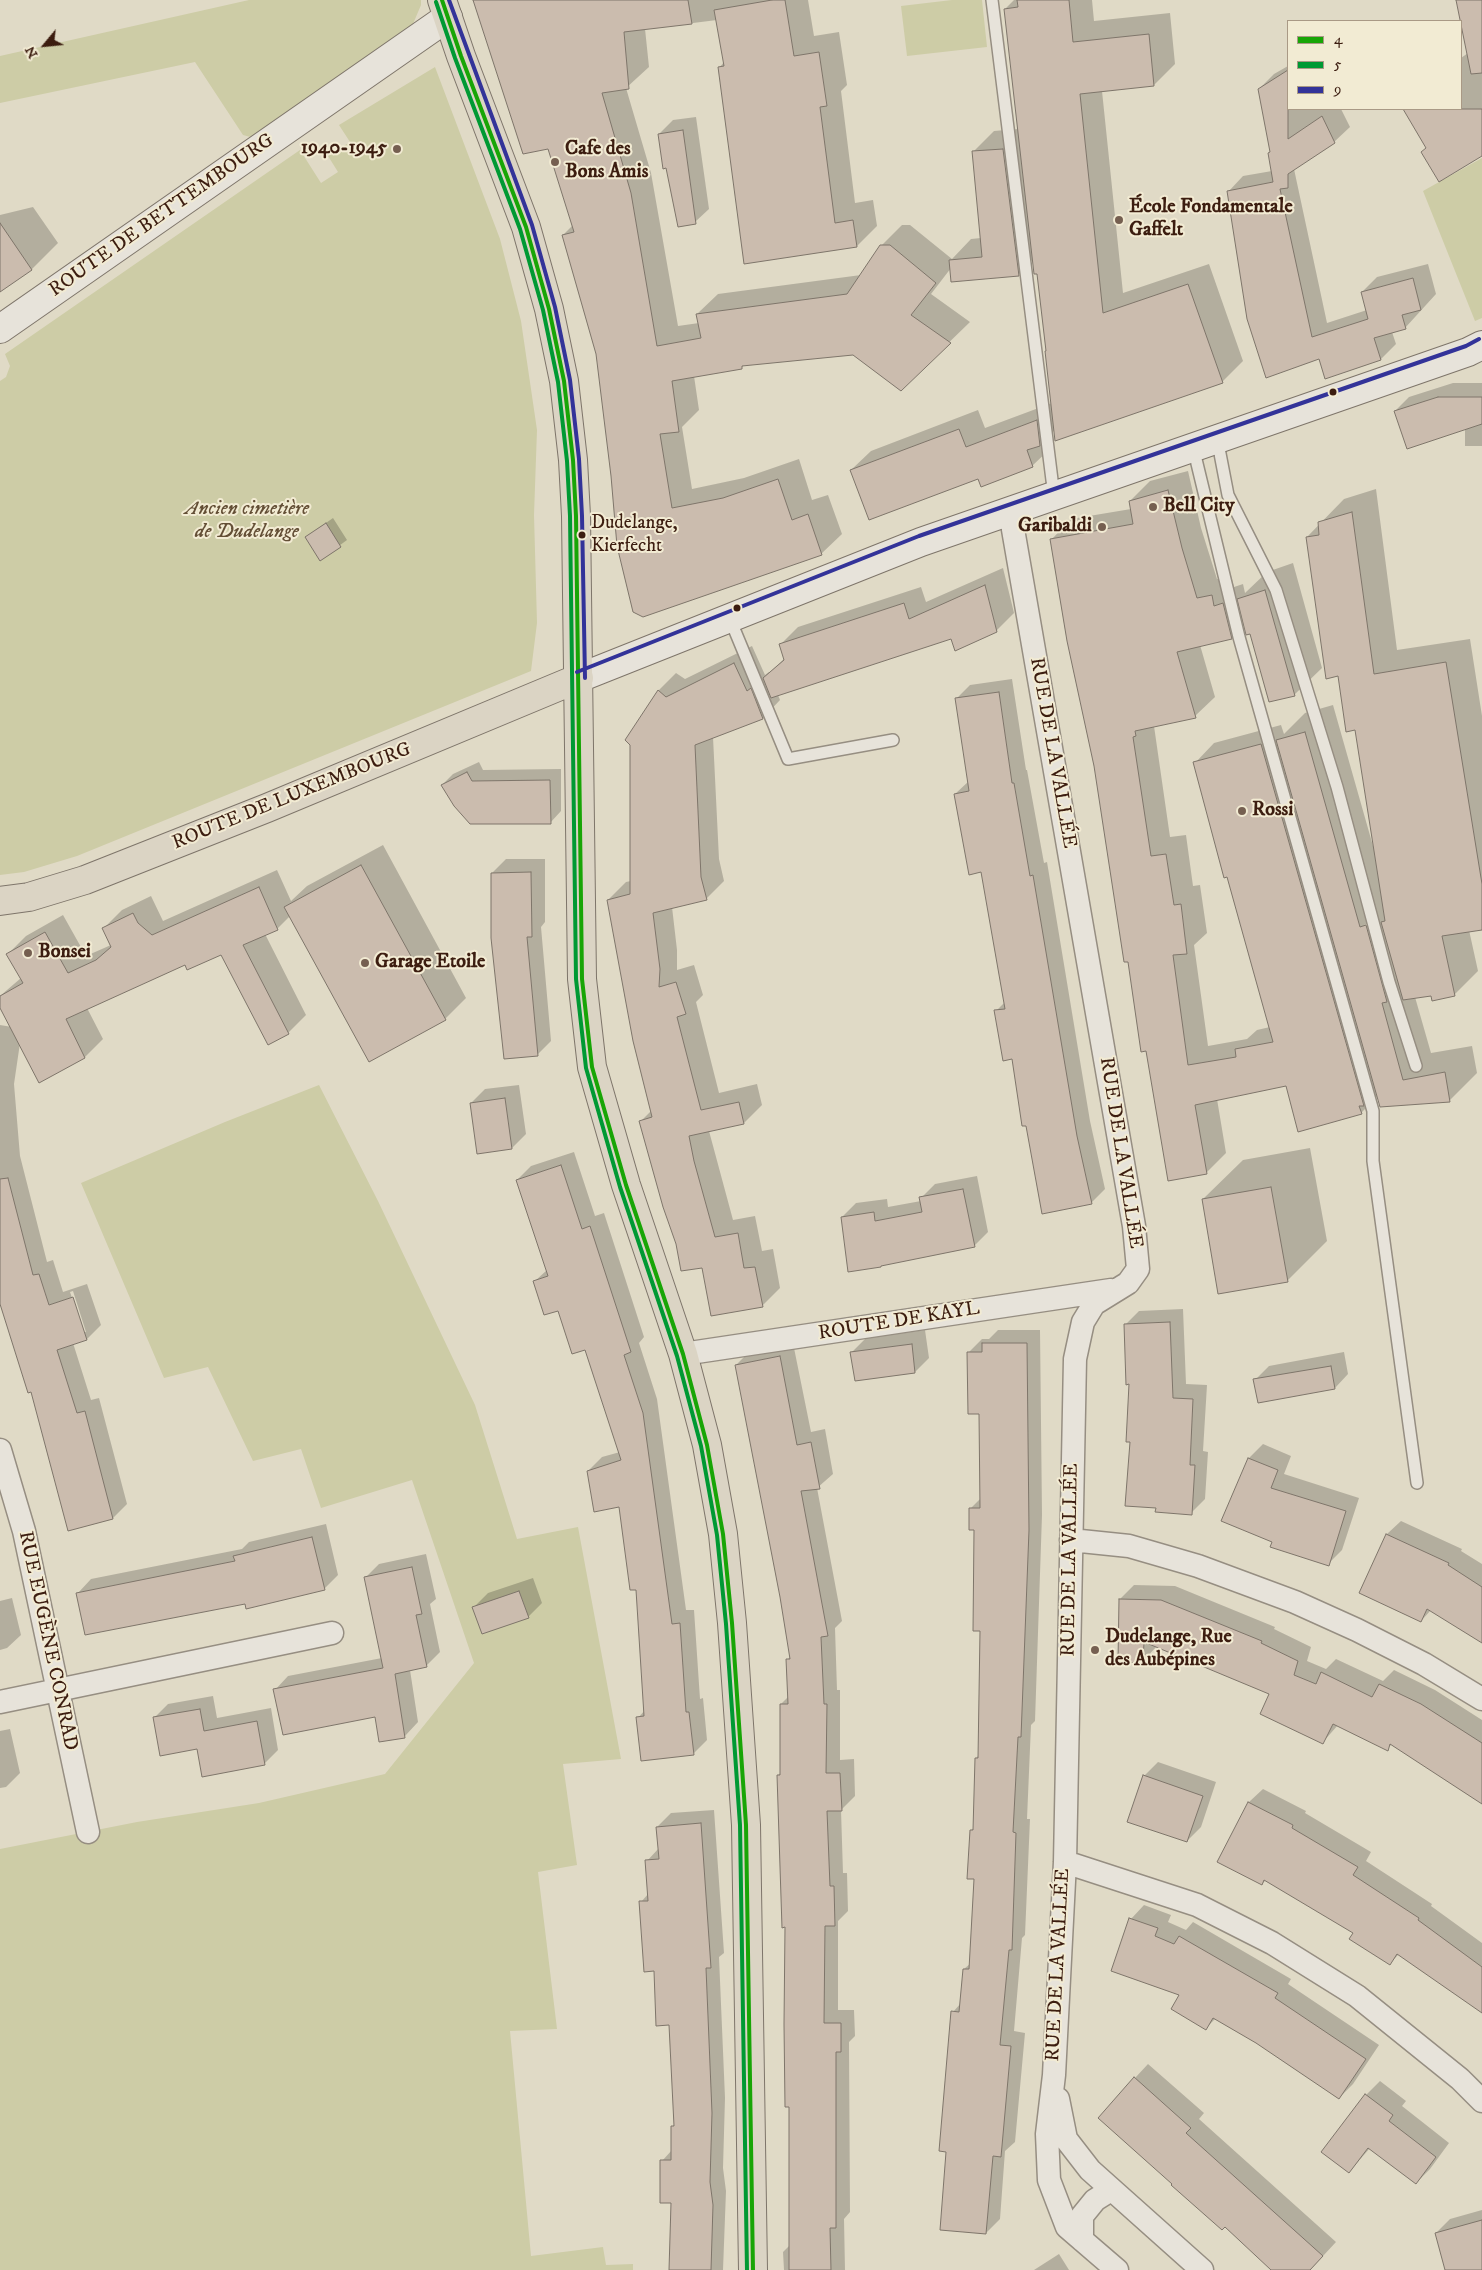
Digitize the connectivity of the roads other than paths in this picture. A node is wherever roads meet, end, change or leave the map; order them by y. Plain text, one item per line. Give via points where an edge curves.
1 (992, 0) edge
2 (445, 9) edge
3 (0, 329) edge
4 (1482, 345) edge
5 (1205, 443) junction
6 (1054, 496) junction
7 (1010, 512) junction
8 (730, 619) junction
9 (579, 678) junction
10 (893, 740) dead end
11 (0, 901) edge
12 (1416, 1066) dead end
13 (1115, 1290) junction
14 (683, 1354) junction
15 (0, 1450) edge
16 (1417, 1483) dead end
17 (1071, 1540) junction
18 (332, 1633) dead end
19 (58, 1692) junction
20 (1482, 1699) edge
21 (0, 1702) edge
22 (88, 1832) dead end
23 (1065, 1862) junction
24 (1054, 2076) junction
25 (1482, 2101) edge
26 (1111, 2190) junction
27 (1082, 2240) junction
28 (753, 2270) edge
29 (1117, 2270) edge
30 (1202, 2270) edge

1 - 6 lane
2 - 3 main road, ROUTE DE BETTEMBOURG
2 - 9 main road via 526,227 549,309 562,372 573,460
4 - 5 main road
5 - 6 main road
5 - 12 lane via 1276,590 1337,787 1389,982
5 - 16 lane via 1239,637 1374,1111 1373,1160
6 - 7 main road
7 - 8 main road via 920,542
7 - 13 street, RUE DE LA VALLÉE via 1134,1226 1138,1270 1128,1283
8 - 9 main road
8 - 10 lane via 788,759
9 - 11 main road, ROUTE DE LUXEMBOURG via 85,880 29,897
9 - 14 main road via 582,978 592,1067 626,1185
13 - 14 street, ROUTE DE KAYL
13 - 17 street, RUE DE LA VALLÉE via 1094,1304 1083,1322 1075,1359
14 - 28 main road via 707,1445 723,1534 732,1623 746,1825
15 - 19 street, RUE EUGÈNE CONRAD via 24,1531
17 - 20 street via 1129,1546 1198,1566 1295,1602 1416,1660
17 - 23 street, RUE DE LA VALLÉE
18 - 19 street
19 - 21 street
19 - 22 street, RUE EUGÈNE CONRAD
23 - 24 street, RUE DE LA VALLÉE
23 - 25 street via 1197,1905 1272,1943 1356,1996 1460,2079
24 - 26 street, RUE DE LA VALLÉE via 1066,2139 1090,2170
24 - 27 street, RUE DE LA VALLÉE via 1047,2134 1049,2180 1067,2227
26 - 27 street via 1095,2200 1082,2216
26 - 30 street, RUE DE LA VALLÉE
27 - 29 street, RUE DE LA VALLÉE

